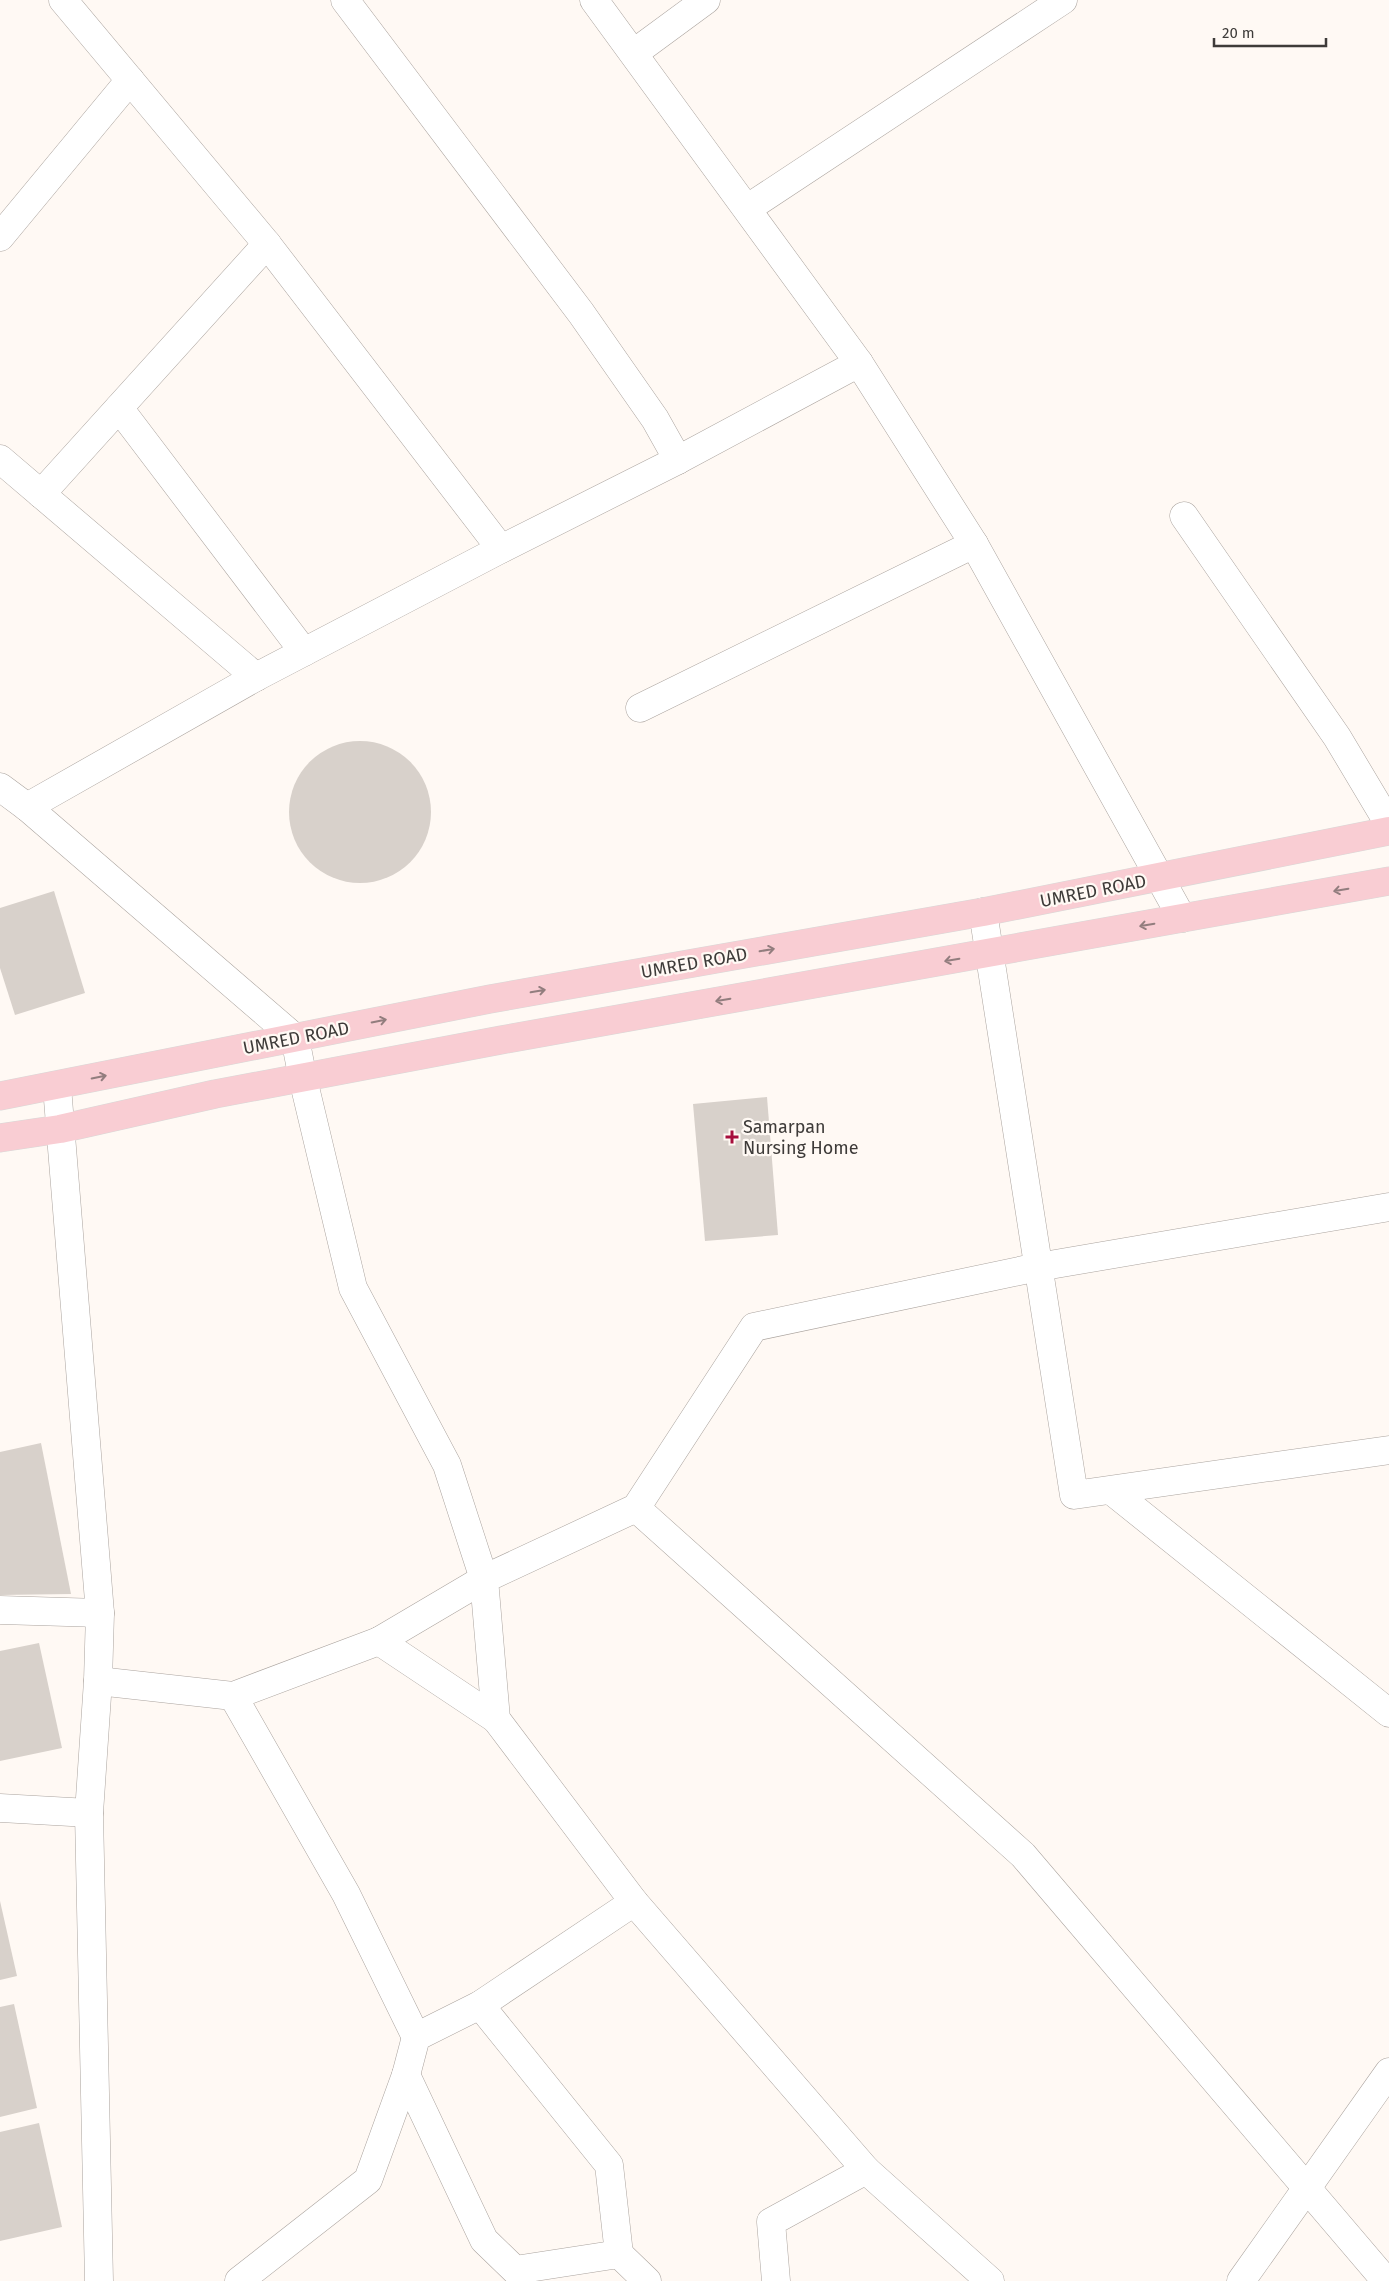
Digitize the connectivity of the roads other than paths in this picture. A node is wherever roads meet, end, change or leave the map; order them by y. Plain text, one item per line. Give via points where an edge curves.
1 (63, 0) edge
2 (345, 0) edge
3 (594, 0) edge
4 (706, 0) edge
5 (1063, 0) edge
6 (634, 53) junction
7 (130, 80) junction
8 (748, 208) junction
9 (0, 237) edge
10 (267, 244) junction
11 (859, 362) junction
12 (119, 408) junction
13 (0, 459) edge
14 (678, 460) junction
15 (41, 494) junction
16 (1184, 516) dead end
17 (974, 544) junction
18 (501, 548) junction
19 (304, 652) junction
20 (256, 677) junction
21 (640, 708) dead end
22 (0, 787) edge
23 (27, 807) junction
24 (1389, 824) edge
25 (1389, 831) edge
26 (1158, 878) junction
27 (1389, 881) edge
28 (983, 912) junction
29 (1182, 918) junction
30 (989, 953) junction
31 (295, 1038) junction
32 (303, 1079) junction
33 (57, 1086) junction
34 (0, 1096) edge
35 (60, 1129) junction
36 (0, 1138) edge
37 (1389, 1207) edge
38 (1038, 1267) junction
39 (1389, 1450) edge
40 (1112, 1491) junction
41 (636, 1508) junction
42 (484, 1579) junction
43 (0, 1610) edge
44 (100, 1613) junction
45 (379, 1641) junction
46 (98, 1681) junction
47 (234, 1696) junction
48 (1389, 1713) edge
49 (496, 1719) junction
50 (0, 1808) edge
51 (89, 1813) junction
52 (634, 1902) junction
53 (480, 2005) junction
54 (416, 2037) junction
55 (1389, 2072) edge
56 (406, 2075) junction
57 (866, 2170) junction
58 (1308, 2187) junction
59 (619, 2254) junction
60 (99, 2281) edge
61 (239, 2281) edge
62 (647, 2281) edge
63 (776, 2281) edge
64 (990, 2281) edge
65 (1241, 2281) edge
66 (1386, 2281) edge

1 - 7 street
2 - 14 street via 581,314 655,419
3 - 6 street
4 - 6 street
5 - 8 street
6 - 8 street
7 - 9 street
7 - 10 street
8 - 11 street
10 - 12 street
10 - 18 street
11 - 14 street
11 - 17 street
12 - 15 street
12 - 19 street
13 - 15 street
14 - 18 street
15 - 20 street
16 - 24 street via 1331,729
17 - 21 street
17 - 26 street
18 - 19 street
19 - 20 street
20 - 23 street
22 - 23 street
23 - 31 street
25 - 26 main road, UMRED ROAD
26 - 28 main road, UMRED ROAD
26 - 29 street
27 -> 29 main road
28 - 30 street
31 -> 28 main road, UMRED ROAD via 490,999
29 -> 30 main road
30 -> 32 main road via 501,1040
30 - 38 street
31 - 32 street
33 -> 31 main road, UMRED ROAD
32 - 35 main road via 215,1094
32 - 42 street via 353,1288 447,1465
33 - 34 main road, UMRED ROAD
33 - 35 street
35 - 36 main road
35 - 44 street
37 - 38 street
38 - 40 street via 1074,1496
38 - 41 street via 754,1327
39 - 40 street
40 - 48 street
41 - 42 street
41 - 58 street via 1023,1855
42 - 45 street
42 - 49 street
43 - 44 street
44 - 46 street
45 - 47 street
45 - 49 street
46 - 47 street
46 - 51 street
47 - 54 street via 346,1894
49 - 52 street
50 - 51 street
51 - 60 street
52 - 53 street
52 - 57 street
53 - 54 street
53 - 59 street via 609,2165
54 - 56 street
55 - 58 street
56 - 59 street via 484,2240 515,2270
56 - 61 street via 368,2180
57 - 63 street via 771,2222
57 - 64 street
58 - 65 street
58 - 66 street
59 - 62 street

